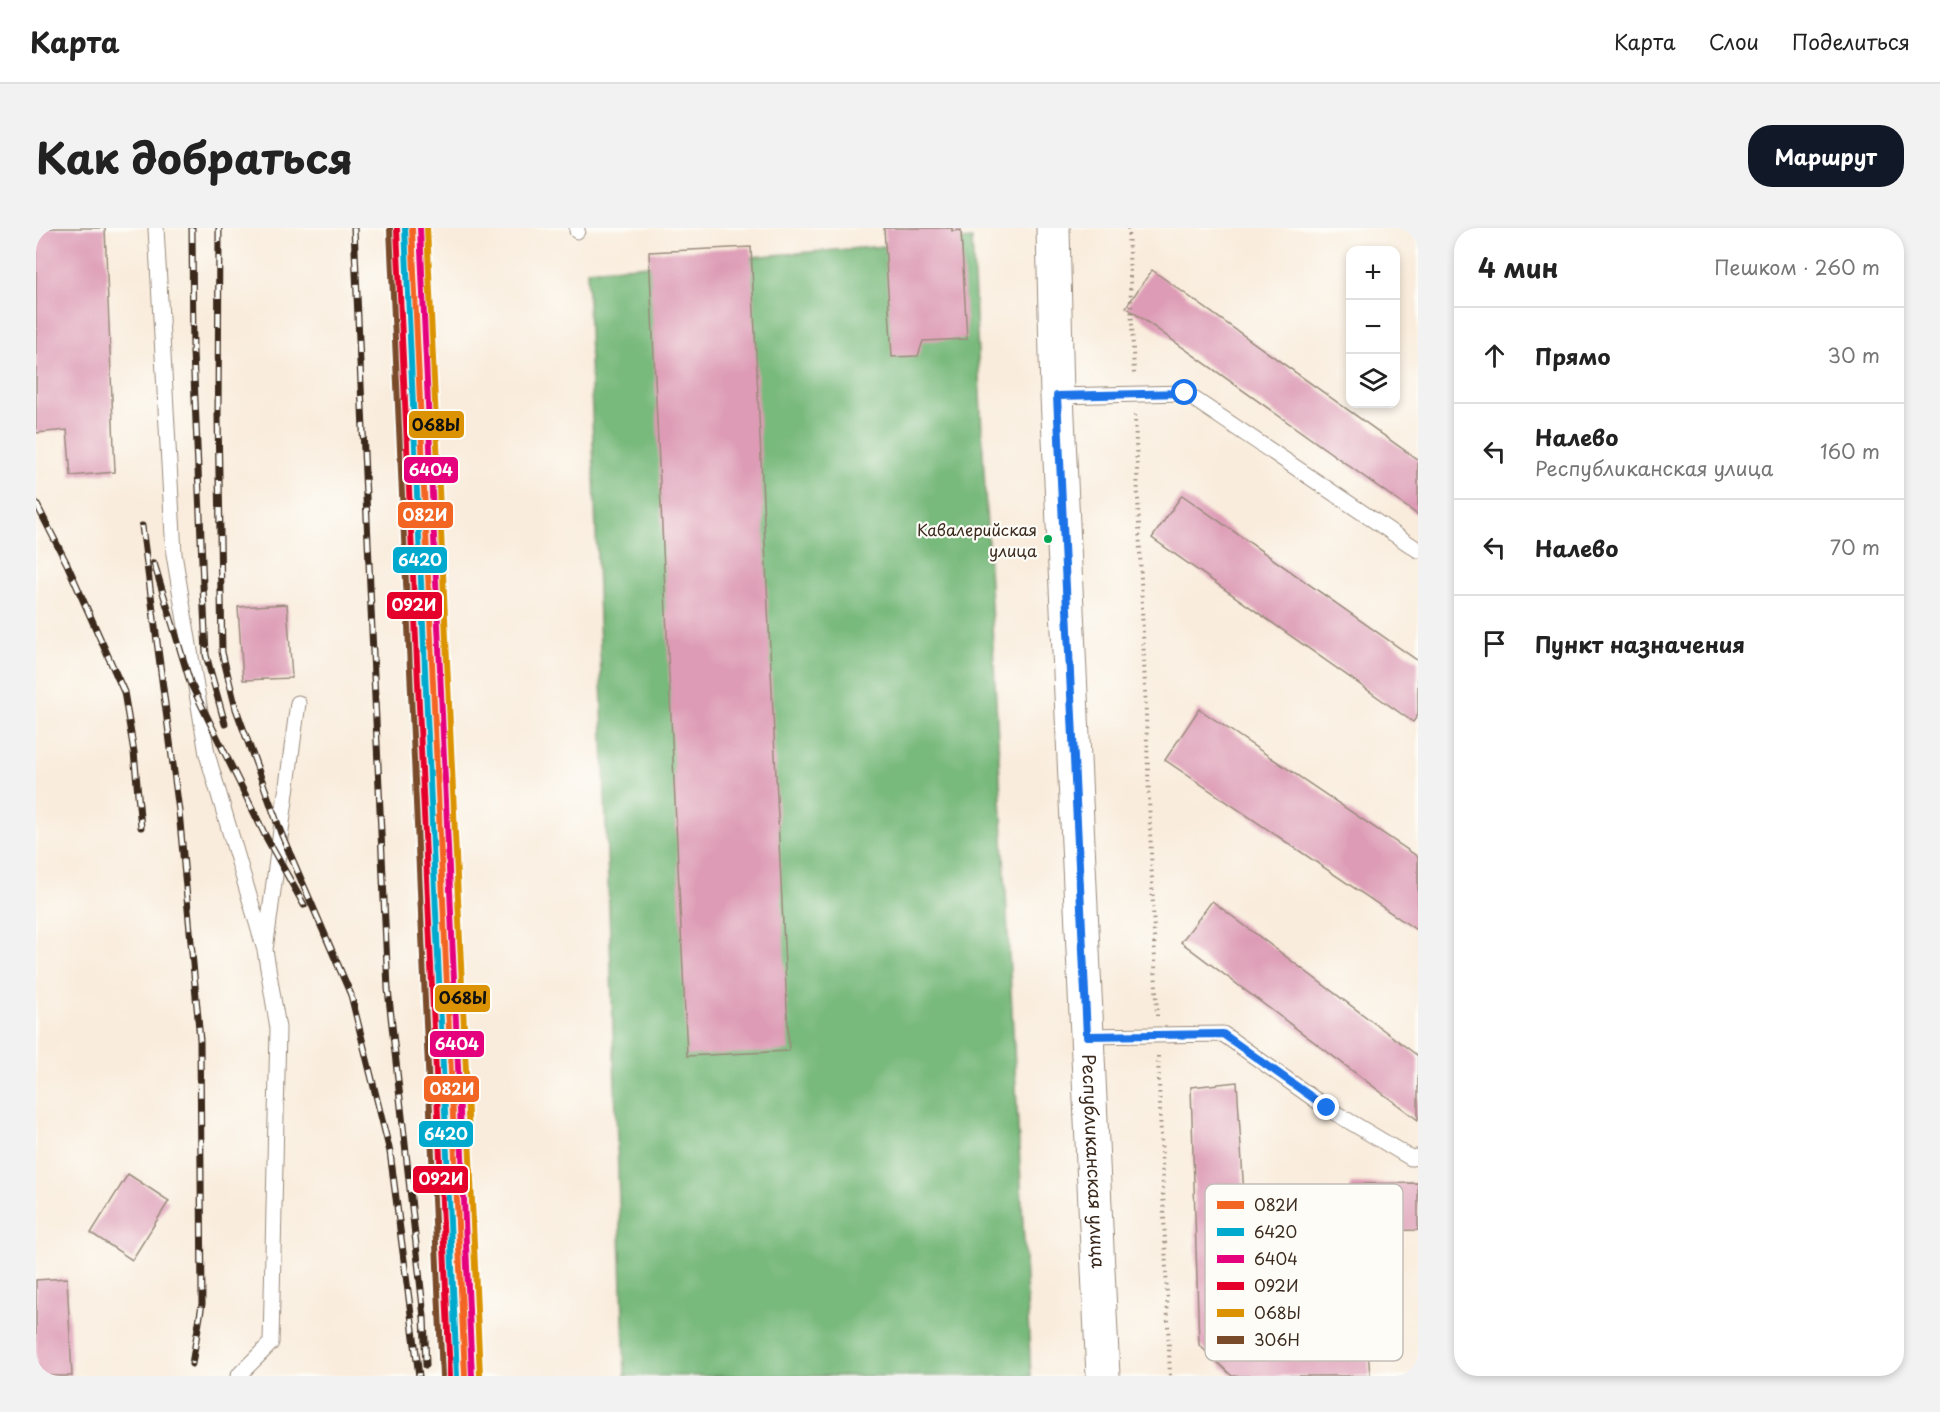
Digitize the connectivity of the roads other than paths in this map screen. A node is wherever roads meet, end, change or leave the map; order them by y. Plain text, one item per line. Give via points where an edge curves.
1 (156, 228) edge
2 (1053, 228) edge
3 (1057, 396) junction
4 (1418, 550) edge
5 (298, 703) dead end
6 (265, 950) junction
7 (1087, 1036) junction
8 (1418, 1157) edge
9 (238, 1376) edge
10 (1103, 1376) edge

1 - 6 lane via 174,554 207,754
2 - 3 main road, Республиканская улица
3 - 4 lane via 1185,393
3 - 7 main road, Республиканская улица
5 - 6 lane
6 - 9 lane via 278,1028 271,1343
7 - 8 lane via 1223,1034 1327,1108 1411,1158
7 - 10 main road, Республиканская улица

